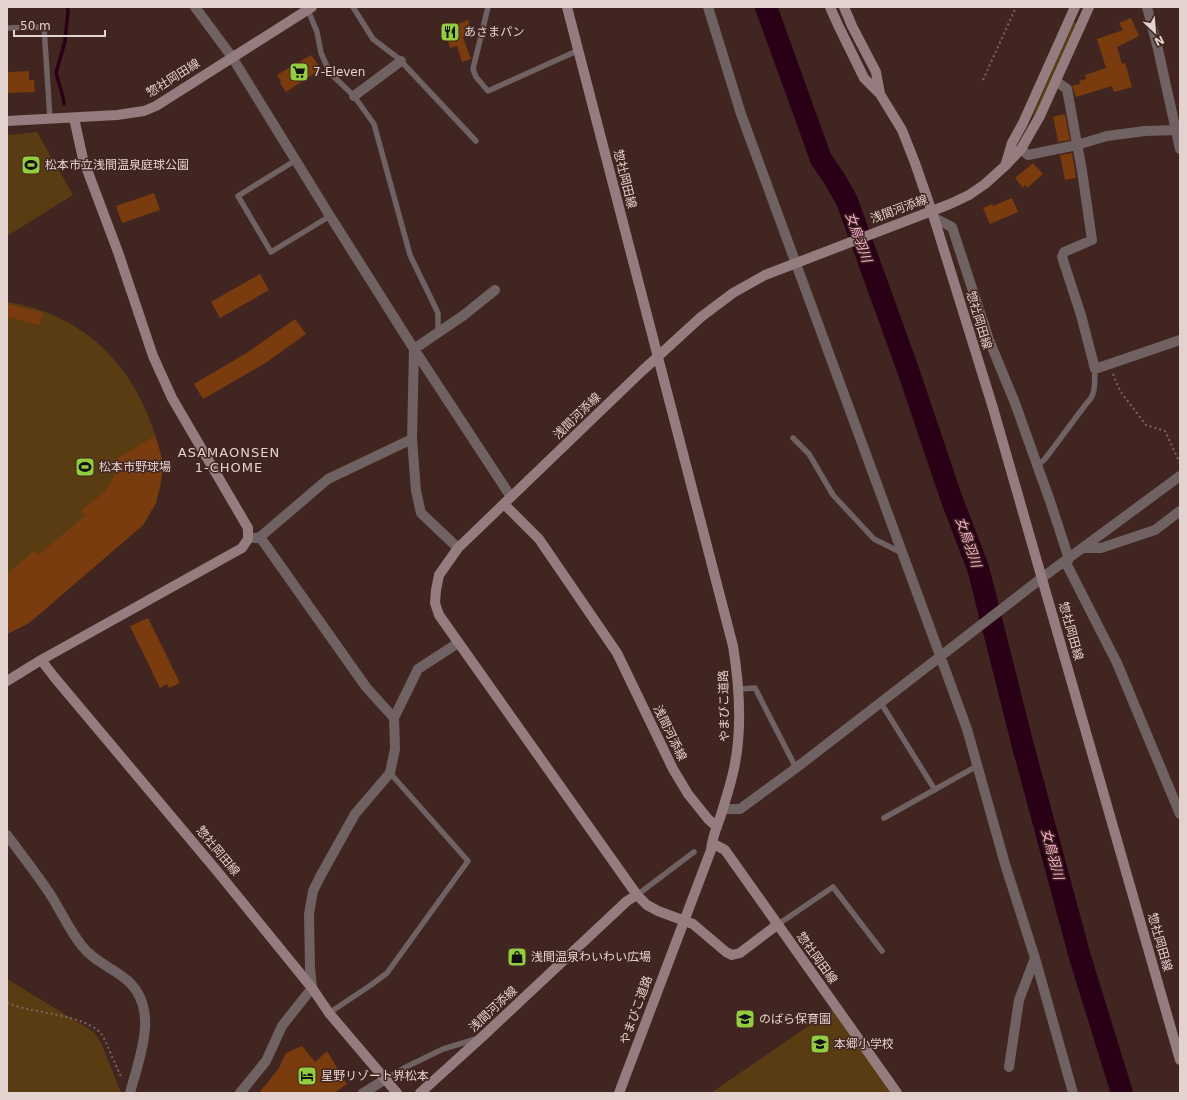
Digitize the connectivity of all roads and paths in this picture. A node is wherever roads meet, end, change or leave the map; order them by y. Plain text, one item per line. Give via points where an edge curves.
1 (195, 7) edge
2 (353, 7) edge
3 (488, 7) edge
4 (567, 7) edge
5 (708, 7) edge
6 (830, 7) edge
7 (844, 7) edge
8 (1016, 7) edge
9 (1075, 7) edge
10 (1089, 7) edge
11 (1147, 7) edge
12 (310, 8) edge
13 (7, 28) edge
14 (579, 50) junction
15 (232, 57) junction
16 (401, 61) junction
17 (983, 80) dead end
18 (1056, 81) junction
19 (880, 94) junction
20 (354, 96) junction
21 (74, 118) junction
22 (50, 119) junction
23 (7, 121) edge
24 (1177, 125) edge
25 (476, 141) dead end
26 (1078, 146) junction
27 (1020, 149) junction
28 (1180, 150) edge
29 (296, 160) junction
30 (1006, 165) junction
31 (933, 215) junction
32 (330, 216) junction
33 (799, 261) junction
34 (495, 290) dead end
35 (438, 332) junction
36 (1180, 340) edge
37 (414, 349) junction
38 (658, 356) junction
39 (1110, 364) junction
40 (1095, 369) junction
41 (793, 438) dead end
42 (412, 439) junction
43 (1180, 463) edge
44 (1037, 466) junction
45 (1180, 476) edge
46 (508, 500) junction
47 (1180, 511) edge
48 (260, 537) junction
49 (248, 539) junction
50 (458, 548) junction
51 (1083, 548) junction
52 (903, 554) junction
53 (1067, 560) junction
54 (1043, 577) junction
55 (458, 643) junction
56 (944, 654) junction
57 (41, 660) junction
58 (7, 682) edge
59 (738, 689) junction
60 (881, 703) junction
61 (394, 718) junction
62 (978, 766) junction
63 (796, 768) junction
64 (390, 773) junction
65 (935, 790) junction
66 (723, 809) junction
67 (1180, 814) edge
68 (884, 818) dead end
69 (717, 827) junction
70 (7, 835) edge
71 (712, 843) junction
72 (694, 852) dead end
73 (637, 895) junction
74 (684, 921) junction
75 (777, 925) junction
76 (882, 951) dead end
77 (1034, 958) junction
78 (312, 988) junction
79 (7, 1004) edge
80 (329, 1013) junction
81 (482, 1037) junction
82 (1180, 1060) edge
83 (1009, 1067) dead end
84 (386, 1079) junction
85 (130, 1092) edge
86 (240, 1093) edge
87 (363, 1093) edge
88 (397, 1093) edge
89 (420, 1093) edge
90 (619, 1093) edge
91 (897, 1093) edge
92 (1073, 1093) edge

1 - 15 street
2 - 16 lane via 374,39
3 - 14 lane via 473,69 476,77 488,91
4 - 14 main road, 惣社岡田線
5 - 33 street via 741,114
6 - 19 main road via 864,78
7 - 19 main road via 876,72
8 - 17 path
9 - 30 main road via 1012,143
10 - 18 main road, 浅間河添線
11 - 24 street
12 - 15 main road, 惣社岡田線
12 - 20 lane via 321,53 330,73
13 - 22 lane via 44,27
14 - 38 main road, 惣社岡田線
15 - 21 main road, 惣社岡田線 via 156,106 144,111
15 - 29 street
16 - 20 street
16 - 25 lane
18 - 26 street via 1067,89
18 - 27 main road, 浅間河添線 via 1040,116
19 - 31 main road, 惣社岡田線 via 902,130
20 - 35 lane via 374,124 410,255 438,312
21 - 22 main road, 惣社岡田線
21 - 49 main road via 83,158 159,370 172,398 248,528
22 - 23 main road, 惣社岡田線
24 - 26 street via 1107,136
24 - 28 street
26 - 27 street via 1028,155
26 - 40 street via 1092,240 1064,252 1062,257
27 - 30 main road, 浅間河添線
29 - 32 street
29 - 32 lane via 238,196 271,252
30 - 31 main road, 浅間河添線 via 969,195
31 - 33 main road, 浅間河添線 via 916,216
31 - 44 street via 952,227 989,340
31 - 54 main road, 惣社岡田線 via 994,408
32 - 37 street
33 - 38 main road, 浅間河添線 via 765,275 733,293 701,317
33 - 52 street
34 - 35 street
35 - 37 street
36 - 39 street
37 - 42 street
37 - 46 street
38 - 46 main road, 浅間河添線
38 - 59 main road, やまびこ道路 via 733,646
39 - 40 street
39 - 43 path via 1120,391 1146,425 1165,431
40 - 44 lane via 1094,393 1091,400
41 - 52 lane via 809,454 833,495 874,540
42 - 48 street via 328,479
42 - 50 street via 416,491 421,512
44 - 53 street
45 - 51 street
46 - 50 main road
46 - 69 main road, 浅間河添線 via 617,653 673,769 688,794
47 - 51 street via 1155,530 1101,548
48 - 49 street
48 - 61 street via 366,687
49 - 57 main road via 242,548
50 - 55 main road via 439,575 435,603 439,615
51 - 53 street
52 - 56 street
53 - 54 street
53 - 67 street via 1117,663
54 - 56 street
54 - 82 main road, 惣社岡田線
55 - 61 street via 418,669
55 - 73 main road
56 - 60 street
56 - 62 street
57 - 58 main road
57 - 78 main road, 惣社岡田線
59 - 63 lane via 755,688
59 - 66 main road, やまびこ道路 via 738,742 733,775
60 - 63 street
60 - 65 lane
61 - 64 street via 395,750
62 - 65 lane
62 - 77 street
63 - 66 street via 740,809
64 - 78 street via 355,814 313,891 309,914
64 - 80 lane via 468,861 386,973
65 - 68 lane
66 - 69 main road, やまびこ道路
69 - 71 main road, やまびこ道路
70 - 85 street via 49,893 87,953 128,981 137,992 146,1020 144,1039
71 - 74 main road, やまびこ道路
71 - 75 main road, 惣社岡田線 via 725,850
72 - 73 lane, 浅間河添線
73 - 74 main road via 658,912
73 - 81 main road, 浅間河添線 via 620,907
74 - 75 main road via 693,924 732,956 740,953
74 - 90 main road, やまびこ道路
75 - 76 lane via 833,887
75 - 91 main road, 惣社岡田線
77 - 83 street via 1018,1000
77 - 92 street
78 - 80 main road, 惣社岡田線
78 - 86 street via 282,1026 266,1061
79 - 85 path via 73,1018 99,1030
80 - 84 main road, 惣社岡田線
81 - 84 lane via 443,1049
81 - 89 main road, 浅間河添線
84 - 87 street
84 - 88 main road, 惣社岡田線

